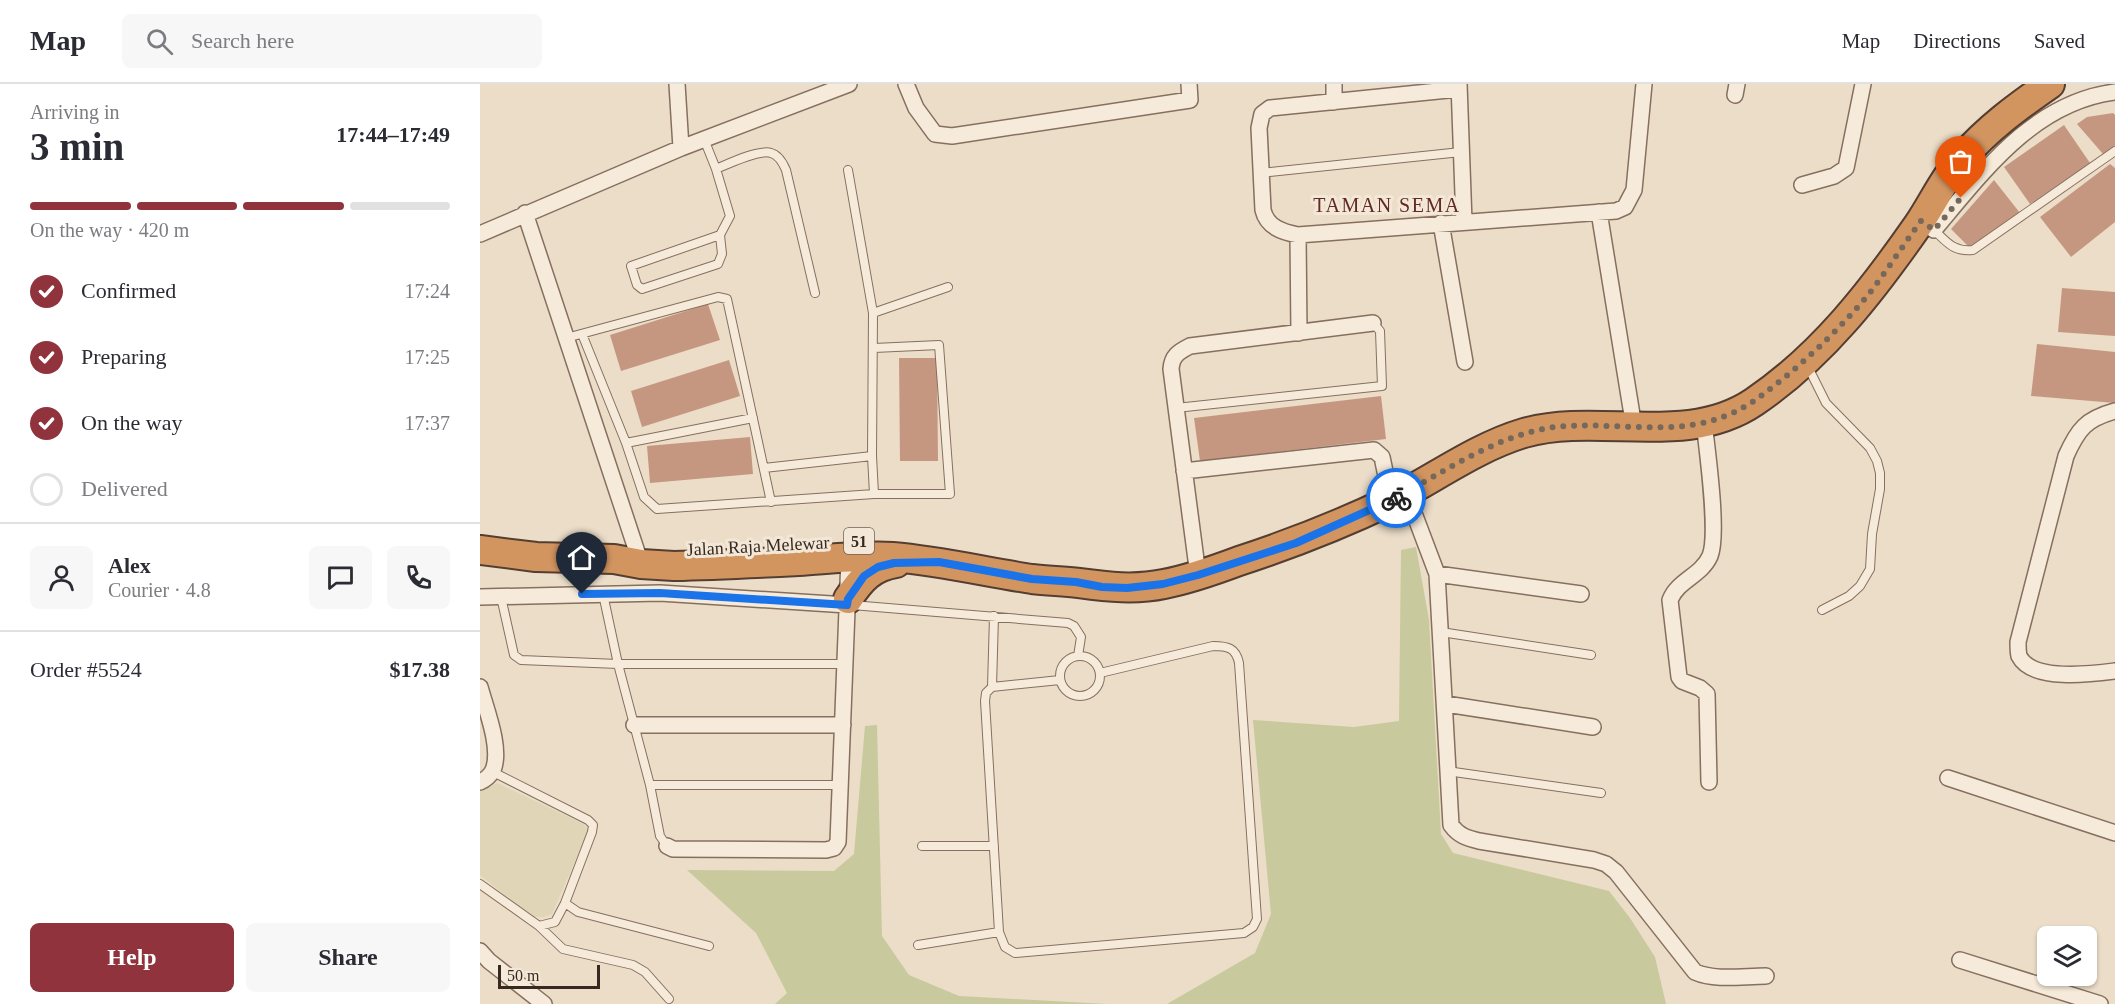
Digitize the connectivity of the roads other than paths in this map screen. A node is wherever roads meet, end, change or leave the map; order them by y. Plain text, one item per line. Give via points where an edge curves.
1 (677, 84) edge
2 (849, 84) edge
3 (906, 84) edge
4 (1189, 84) edge
5 (1334, 84) edge
6 (1644, 84) edge
7 (1863, 84) edge
8 (2050, 84) edge
9 (1459, 87) edge
10 (1397, 90) edge
11 (2115, 92) edge
12 (1334, 102) junction
13 (704, 139) junction
14 (681, 148) junction
15 (2115, 151) edge
16 (1461, 152) junction
17 (716, 169) junction
18 (848, 170) dead end
19 (1261, 173) junction
20 (1802, 185) dead end
21 (1599, 212) junction
22 (525, 213) junction
23 (1464, 222) junction
24 (1441, 223) junction
25 (1927, 226) junction
26 (480, 234) edge
27 (720, 235) junction
28 (1298, 235) junction
29 (948, 287) dead end
30 (815, 293) dead end
31 (873, 314) junction
32 (1373, 323) joint
33 (1299, 333) junction
34 (582, 334) junction
35 (566, 338) junction
36 (874, 348) junction
37 (1805, 361) junction
38 (1465, 362) dead end
39 (1176, 408) junction
40 (2115, 411) edge
41 (753, 418) junction
42 (1704, 422) junction
43 (1634, 427) junction
44 (626, 443) junction
45 (872, 456) junction
46 (764, 468) junction
47 (1184, 471) junction
48 (874, 494) junction
49 (1399, 496) junction
50 (771, 502) junction
51 (480, 550) edge
52 (790, 552) junction
53 (849, 558) junction
54 (631, 559) junction
55 (939, 562) junction
56 (1437, 574) junction
57 (1198, 575) junction
58 (1076, 582) junction
59 (603, 594) junction
60 (1581, 594) dead end
61 (480, 597) edge
62 (501, 597) junction
63 (847, 602) junction
64 (1822, 610) dead end
65 (994, 616) junction
66 (1441, 632) junction
67 (1078, 656) junction
68 (1591, 656) dead end
69 (618, 664) junction
70 (845, 664) junction
71 (2115, 671) edge
72 (1100, 673) junction
73 (1060, 680) junction
74 (480, 687) edge
75 (992, 687) junction
76 (1446, 704) junction
77 (634, 725) junction
78 (843, 725) junction
79 (1593, 728) dead end
80 (1448, 771) junction
81 (493, 772) junction
82 (1948, 778) dead end
83 (480, 782) edge
84 (1709, 782) dead end
85 (650, 785) junction
86 (840, 785) junction
87 (1601, 793) dead end
88 (2115, 833) edge
89 (667, 846) joint
90 (922, 846) dead end
91 (994, 846) junction
92 (480, 884) edge
93 (565, 903) junction
94 (539, 926) junction
95 (999, 932) junction
96 (918, 945) dead end
97 (709, 946) dead end
98 (480, 951) edge
99 (1960, 960) dead end
100 (1766, 976) dead end
101 (669, 999) dead end
102 (544, 1004) edge
103 (2100, 1004) edge

1 - 14 street
2 - 13 street
3 - 4 street via 916,108 935,134 952,136 1190,100
5 - 12 street
6 - 21 street via 1631,198 1616,211
7 - 20 street via 1846,168 1834,176
8 - 25 highway, Jalan Raja Melewar / 51 via 2004,116 1956,164
9 - 10 street
9 - 16 street
10 - 12 street
11 - 25 street via 2095,94 2063,106 2024,133
12 - 19 street via 1270,108 1262,114
13 - 14 street
13 - 17 lane
14 - 22 street
15 - 25 lane via 1973,250 1952,247
16 - 19 lane
16 - 23 street
17 - 27 lane via 730,216
17 - 30 lane via 763,152 773,153 781,160
18 - 31 lane
19 - 28 street via 1265,218 1282,232
21 - 23 street
21 - 43 street
22 - 26 street
22 - 35 street
23 - 24 street
24 - 28 street
24 - 38 street
25 - 37 highway, Jalan Raja Melewar / 51
27 - 27 lane via 631,266 637,285 642,290 718,264 722,254
28 - 33 street
29 - 31 lane
31 - 36 lane
32 - 33 street
32 - 39 lane via 1380,331 1382,386
33 - 39 street via 1190,346 1178,352 1171,369
34 - 35 lane
34 - 41 lane via 718,297 727,299
34 - 44 lane
35 - 54 street
36 - 45 lane
36 - 48 lane via 939,345 950,494
37 - 42 highway, Jalan Raja Melewar / 51 via 1751,404
37 - 64 lane via 1826,403 1870,448 1880,473 1870,569 1849,596
39 - 47 street
40 - 71 street via 2100,415 2083,427 2066,456 2018,642 2018,654 2026,666 2078,676
41 - 44 lane
41 - 46 lane
42 - 43 highway, Jalan Raja Melewar / 51
42 - 84 street via 1712,549 1703,567 1678,586 1670,600 1679,677 1707,694
43 - 49 highway, Jalan Raja Melewar / 51 via 1567,426 1526,433 1505,440
44 - 50 lane via 644,497 657,509
45 - 46 lane
45 - 48 lane
46 - 50 lane
47 - 49 street via 1374,450 1382,457
47 - 57 street
48 - 50 lane
49 - 56 street
49 - 57 highway, Jalan Raja Melewar / 51 via 1296,543
51 - 54 highway, Jalan Raja Melewar / 51 via 536,557
52 - 53 highway, Jalan Raja Melewar / 51
52 - 54 highway, Jalan Raja Melewar / 51 via 674,566
52 - 58 highway, Jalan Raja Melewar / 51 via 878,540 926,544 1028,564
52 - 63 highway via 839,575
53 - 55 highway, Jalan Raja Melewar / 51
53 - 63 street
55 - 58 highway, Jalan Raja Melewar / 51 via 1032,579
55 - 63 highway via 878,567 864,576
56 - 60 street
56 - 66 street
57 - 58 highway, Jalan Raja Melewar / 51 via 1146,587 1102,587
59 - 62 street
59 - 63 street
59 - 69 lane
61 - 62 street
62 - 69 lane via 514,655 521,660
63 - 65 lane
63 - 70 street
65 - 67 lane via 1068,623 1081,637
65 - 75 lane
66 - 68 lane
66 - 76 street
67 - 72 lane via 1089,659
67 - 73 lane via 1062,667
69 - 70 lane
69 - 77 lane
70 - 78 street
72 - 73 lane via 1097,686 1087,695 1067,692
72 - 95 lane via 1213,646 1224,646 1237,654 1257,919 1254,927 1226,936 1015,953 1005,947
73 - 75 lane
74 - 81 street via 494,740
75 - 91 lane via 985,701
76 - 79 street
76 - 80 street
77 - 78 street
77 - 85 lane
78 - 86 street
80 - 87 lane
80 - 100 street via 1451,825 1462,837 1606,864 1695,972
81 - 83 street
81 - 93 lane via 593,825
82 - 88 street
85 - 86 lane
85 - 89 lane via 660,836
86 - 89 street via 838,842 834,848
90 - 91 lane
91 - 95 lane
92 - 94 lane
93 - 94 lane via 555,922
93 - 97 lane via 578,912
94 - 101 lane via 563,949 633,965 645,972
95 - 96 lane
98 - 102 street
99 - 103 street

